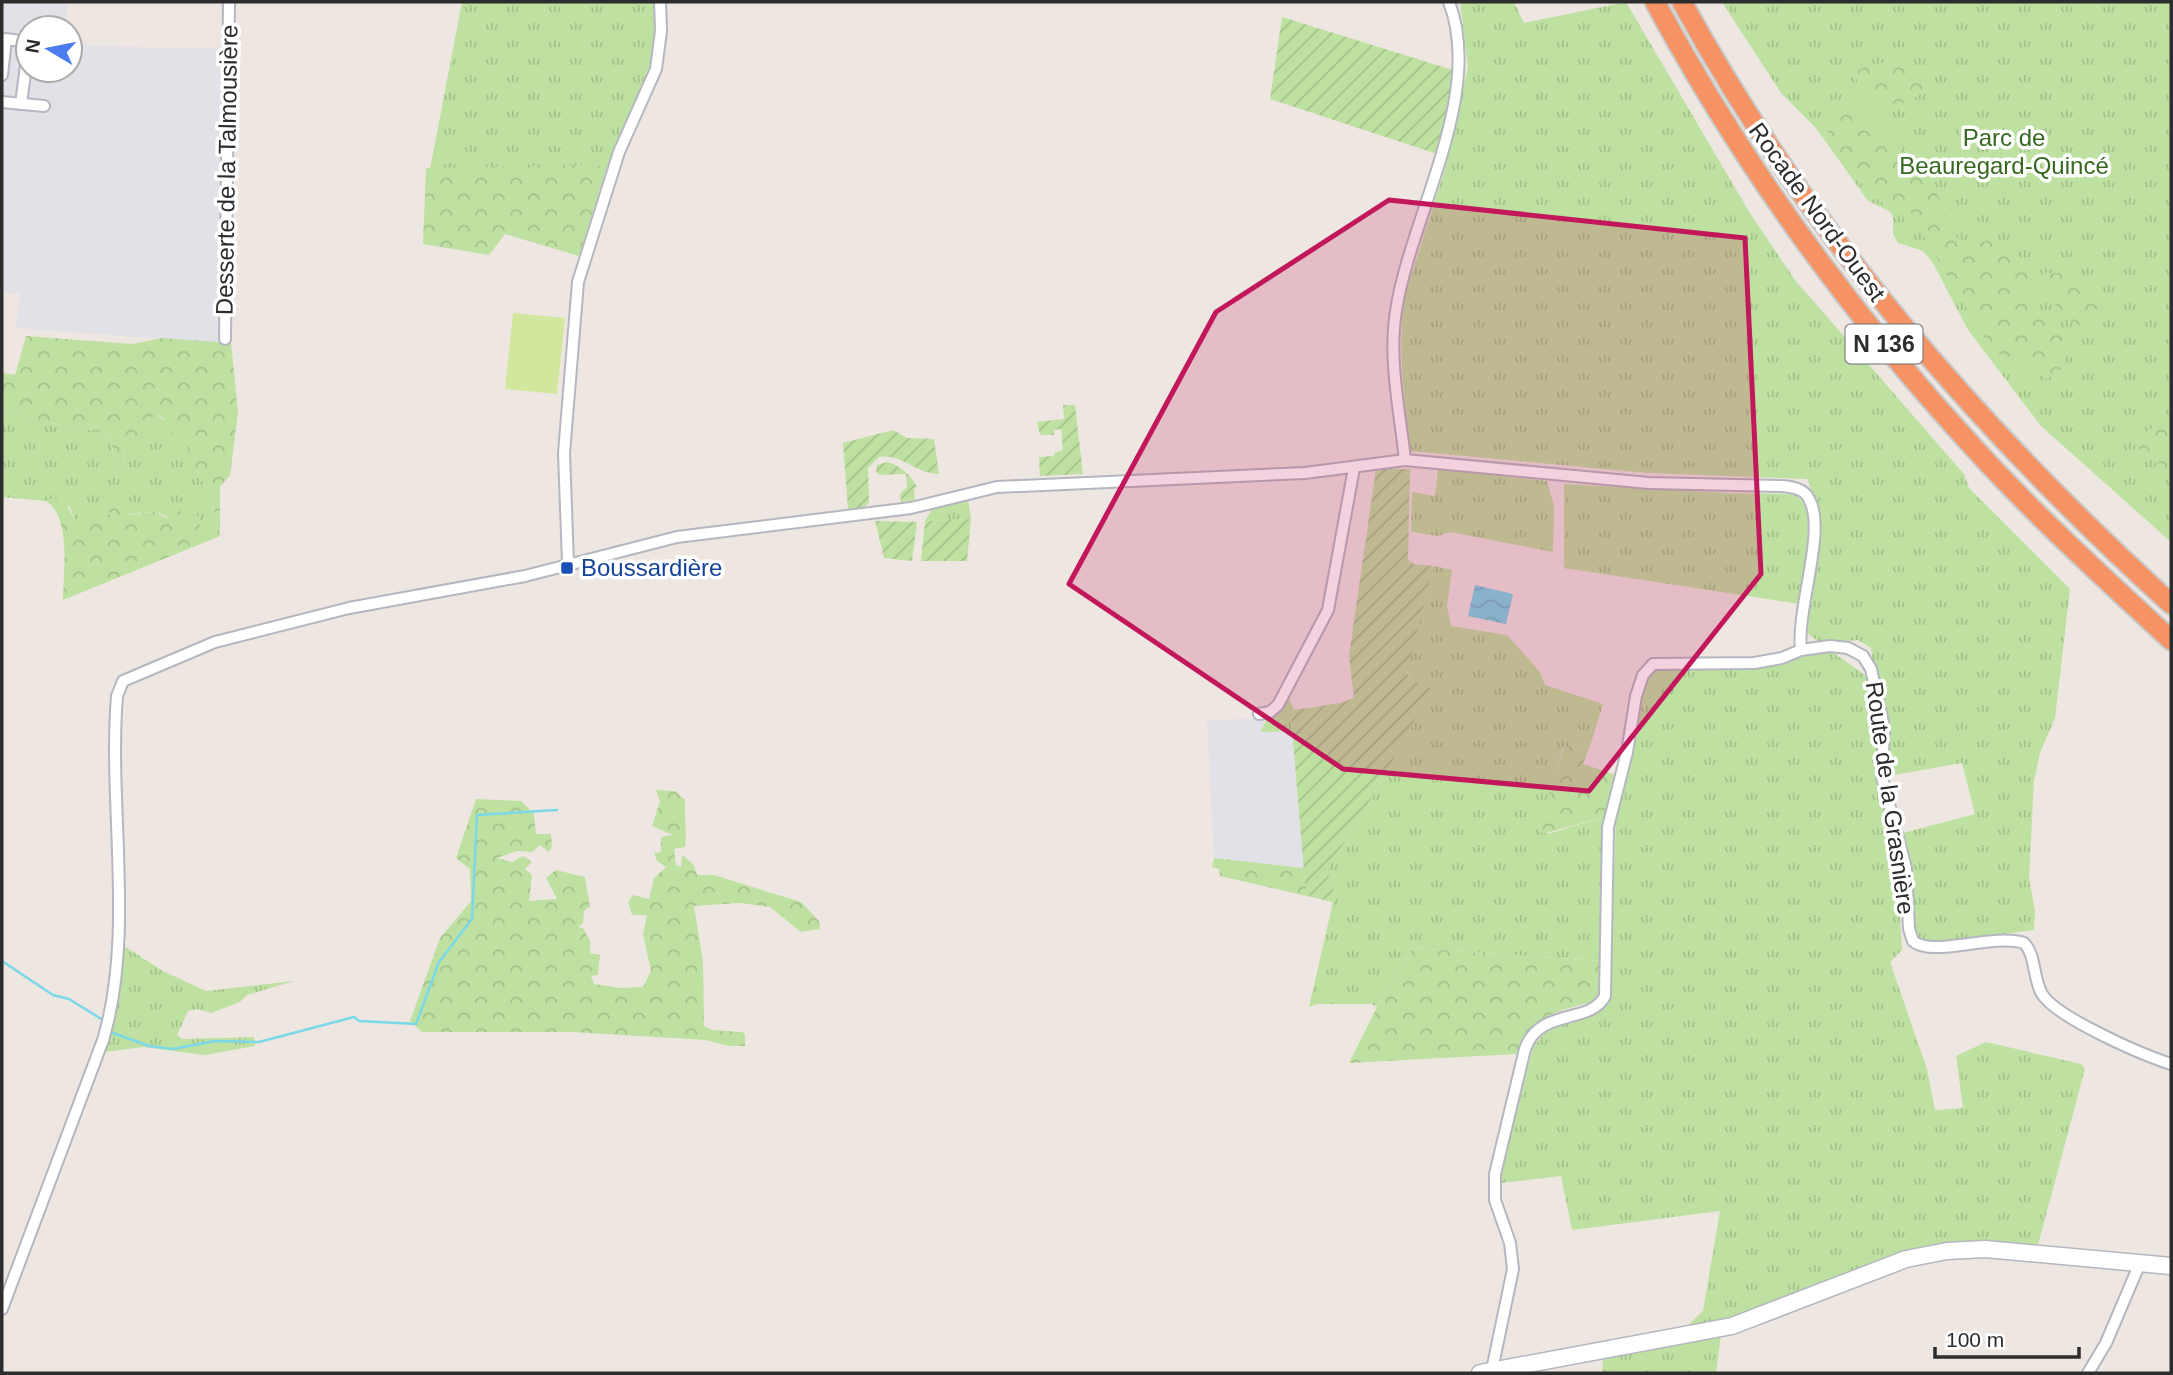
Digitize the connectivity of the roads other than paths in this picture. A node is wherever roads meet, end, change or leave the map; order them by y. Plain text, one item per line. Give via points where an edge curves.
1 (229, 2) edge
2 (660, 2) edge
3 (1450, 2) edge
4 (1655, 2) edge
5 (1682, 2) edge
6 (14, 40) edge
7 (2, 75) edge
8 (24, 84) edge
9 (2, 102) edge
10 (21, 104) junction
11 (44, 106) dead end
12 (225, 339) dead end
13 (1405, 460) junction
14 (1354, 468) junction
15 (568, 563) junction
16 (2171, 604) edge
17 (2171, 640) edge
18 (1801, 650) junction
19 (1259, 714) dead end
20 (2171, 1064) edge
21 (2140, 1263) junction
22 (2171, 1266) edge
23 (2, 1309) edge
24 (1486, 1372) edge
25 (2088, 1373) edge

1 - 12 street, Desserte de la Talmousière
2 - 15 street via 656,69 619,152 578,282 564,453
3 - 13 street via 1460,37 1459,72 1437,170 1395,315
4 - 17 highway, Rocade Nord-Ouest / N 136 via 1763,184 1871,328 2008,484
5 - 16 highway, Rocade Nord-Ouest / N 136 via 1791,180 1921,350 2025,466
6 - 7 street via 6,39
8 - 10 street
9 - 10 street
10 - 11 street
13 - 14 street
13 - 18 street via 1649,483 1800,490 1811,501 1814,527 1799,627
14 - 15 street via 997,487 911,508 677,537
14 - 19 street via 1324,619 1278,705
15 - 23 street via 525,576 349,608 242,634 181,654 123,681 116,708 117,944 112,1006
18 - 20 street, Route de la Grasnière via 1847,648 1863,656 1871,669 1884,727 1882,777 1906,868 1913,941 1930,948 1981,940 2024,943 2040,991 2048,1001 2106,1036
18 - 24 street via 1754,663 1662,661 1649,666 1636,696 1608,827 1605,996 1592,1009 1538,1028 1525,1049 1495,1174 1495,1200 1510,1243 1513,1269
21 - 22 street
21 - 24 street via 1984,1249 1939,1252 1886,1266 1732,1326
21 - 25 street

